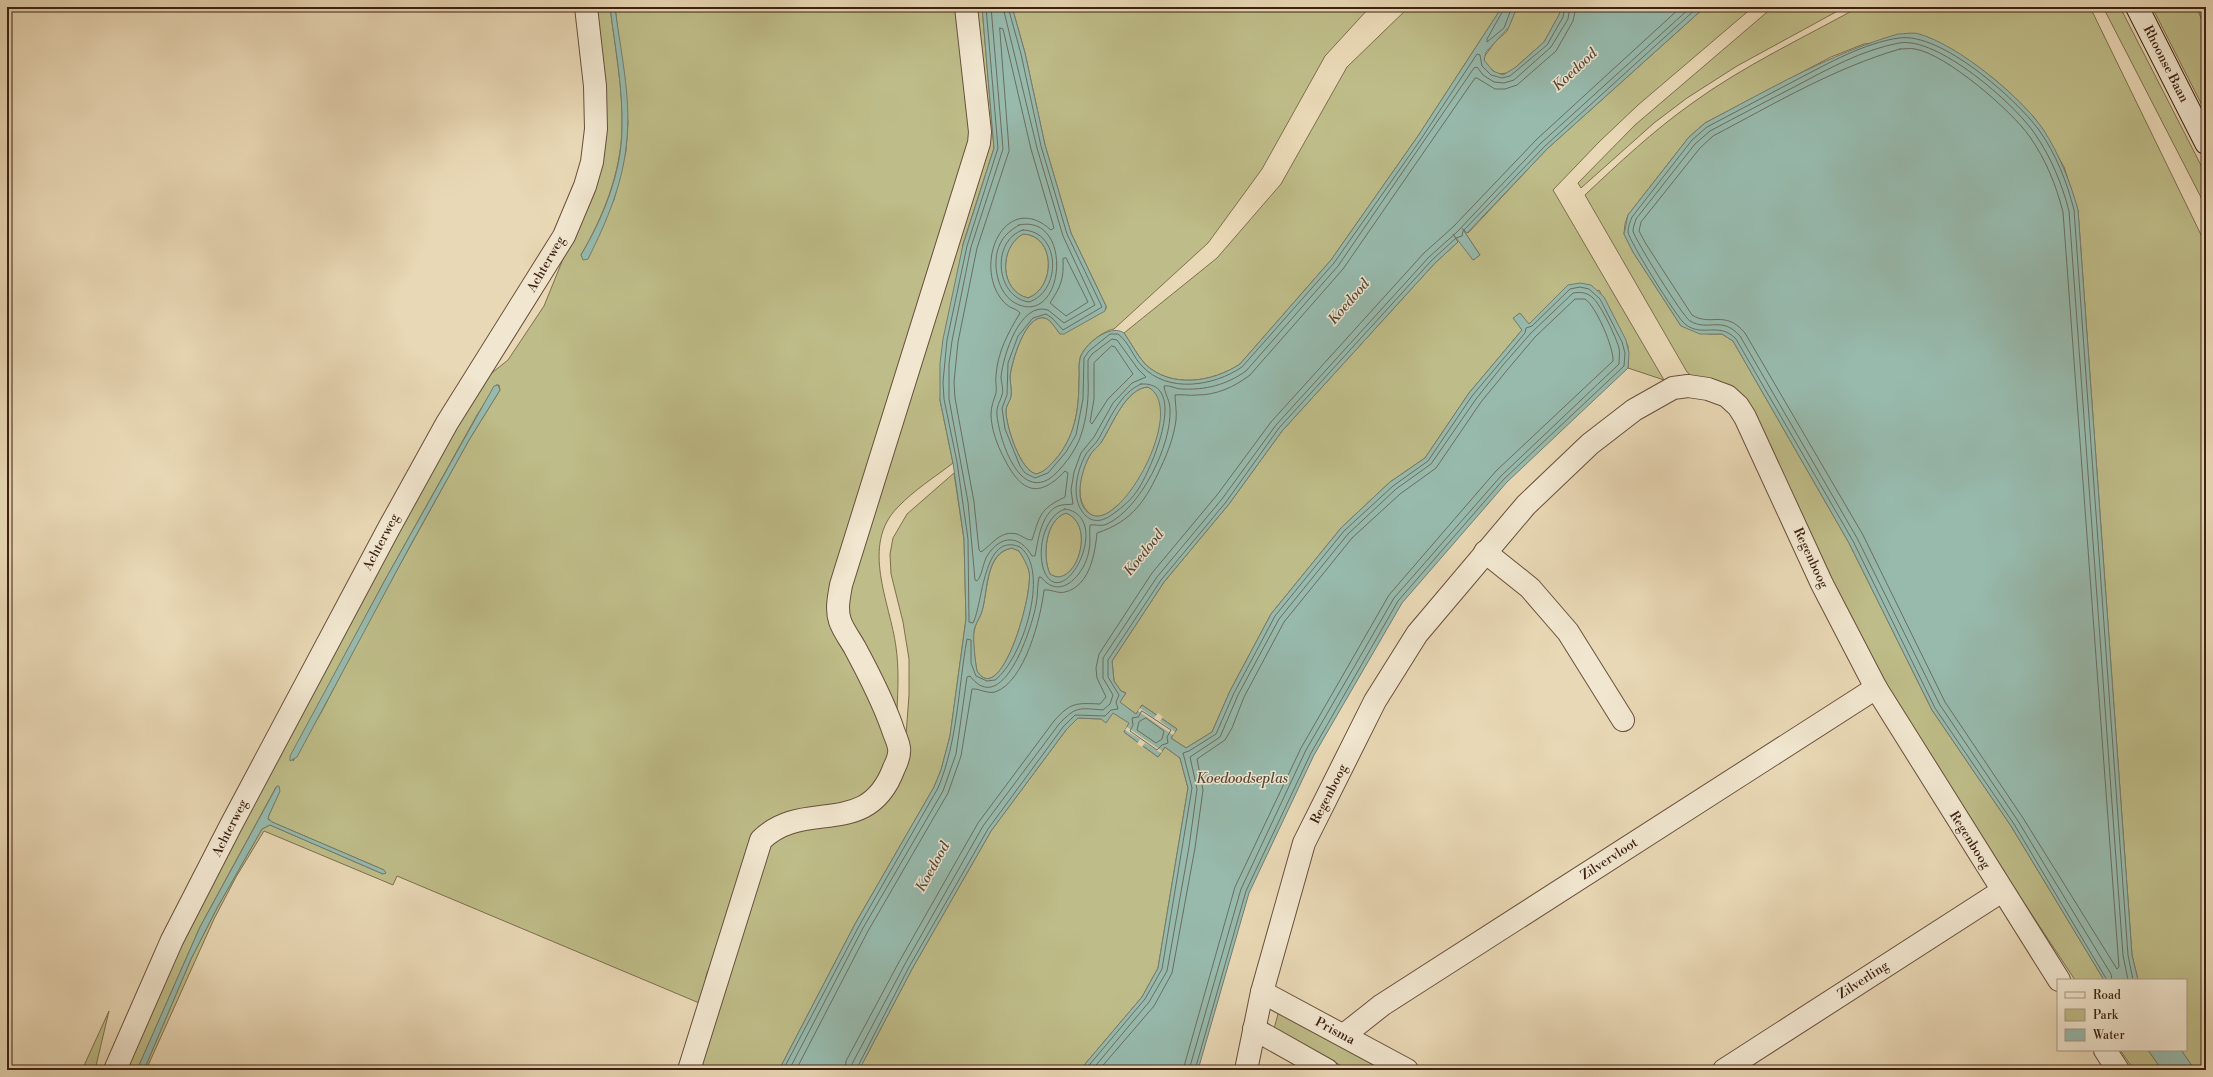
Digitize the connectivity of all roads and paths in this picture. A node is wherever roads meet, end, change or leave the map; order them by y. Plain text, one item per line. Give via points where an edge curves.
1 (586, 7) edge
2 (966, 7) edge
3 (2137, 7) edge
4 (2206, 143) edge
5 (1485, 552) junction
6 (1876, 688) junction
7 (1623, 720) dead end
8 (2002, 891) junction
9 (2059, 979) edge
10 (1262, 992) junction
11 (1254, 1029) junction
12 (1344, 1035) junction
13 (2106, 1051) edge
14 (115, 1070) edge
15 (689, 1070) edge
16 (1246, 1070) edge
17 (1327, 1070) edge
18 (1407, 1070) edge
19 (1724, 1070) edge
20 (2118, 1070) edge

1 - 14 street, Achterweg via 595,86 596,129 592,162 585,186 564,236 447,423 389,528 172,940
2 - 15 street via 980,132 979,143 841,585 838,605 840,621 882,701 899,748 897,760 881,794 868,805 845,814 782,825 761,840
3 - 4 street, Rhoonse Baan
5 - 6 street, Regenboog via 1526,505 1590,444 1634,410 1673,388 1688,386 1708,389 1727,396 1745,417 1822,584
5 - 7 street via 1530,588 1568,632
5 - 10 street, Regenboog via 1417,634 1375,701 1304,842
6 - 8 street, Regenboog
6 - 12 street, Zilvervloot via 1382,1005
8 - 9 street, Regenboog
8 - 19 street, Zilverling
10 - 11 street, Regenboog
10 - 12 street, Prisma
11 - 16 street, Regenboog
11 - 17 street
12 - 18 street, Prisma
13 - 20 street

